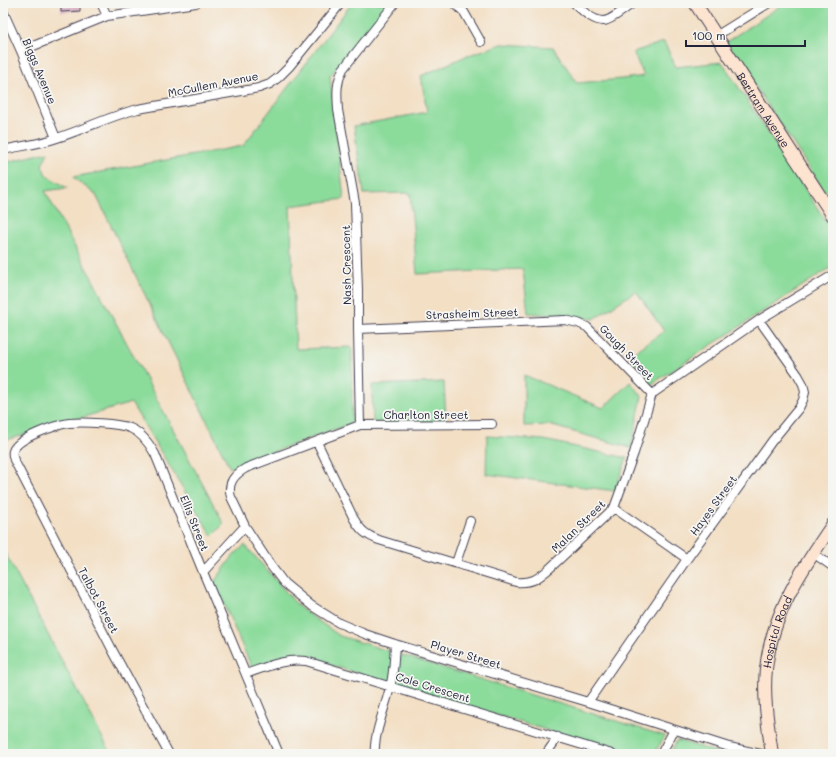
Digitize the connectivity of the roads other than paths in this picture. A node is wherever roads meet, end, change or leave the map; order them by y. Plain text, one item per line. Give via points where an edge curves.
1 (101, 3) edge
2 (196, 3) edge
3 (341, 3) edge
4 (395, 3) edge
5 (454, 3) edge
6 (574, 3) edge
7 (633, 3) edge
8 (695, 3) edge
9 (769, 3) edge
10 (3, 11) edge
11 (107, 16) junction
12 (716, 36) junction
13 (481, 42) dead end
14 (21, 51) junction
15 (56, 138) junction
16 (3, 150) edge
17 (833, 216) edge
18 (833, 275) edge
19 (759, 320) junction
20 (587, 327) joint
21 (358, 329) junction
22 (652, 394) junction
23 (492, 424) dead end
24 (360, 425) junction
25 (317, 442) junction
26 (13, 456) joint
27 (614, 508) junction
28 (470, 520) dead end
29 (833, 524) edge
30 (245, 526) junction
31 (813, 553) junction
32 (687, 559) junction
33 (456, 563) junction
34 (833, 567) edge
35 (203, 572) junction
36 (395, 644) junction
37 (246, 674) junction
38 (391, 686) junction
39 (588, 702) junction
40 (674, 730) junction
41 (558, 737) junction
42 (169, 754) edge
43 (279, 754) edge
44 (375, 754) edge
45 (546, 754) edge
46 (612, 754) edge
47 (660, 754) edge
48 (761, 754) edge
49 (772, 754) edge

1 - 11 street
2 - 11 street
3 - 15 street, McCullem Avenue via 289,67 270,84 126,112
4 - 21 street, Nash Crescent via 343,69 337,85 338,110 355,203
5 - 13 street via 464,12
6 - 7 street via 596,19 604,21
8 - 12 street, Bertram Avenue
9 - 12 street
10 - 14 street, Biggs Avenue
11 - 14 street
12 - 17 street, Bertram Avenue
14 - 15 street, Biggs Avenue
15 - 16 street, McCullem Avenue
18 - 19 street
19 - 22 street
19 - 32 street, Hayes Street via 798,374 805,392 803,400
20 - 21 street, Strasheim Street via 565,320
20 - 22 street, Gough Street
21 - 24 street, Nash Crescent
22 - 27 street, Malan Street
23 - 24 street, Charlton Street
24 - 25 street
25 - 30 street, Player Street via 246,468 236,475 230,486 230,497
25 - 33 street, Malan Street via 354,519 364,533 379,540
26 - 35 street, Ellis Street via 14,449 23,440 69,423 116,425 137,432 150,444 155,454
26 - 42 street, Talbot Street
27 - 32 street
27 - 33 street, Malan Street via 533,581 516,582
28 - 33 street
29 - 31 street, Hospital Road
30 - 35 street
30 - 36 street, Player Street via 270,566 284,583 308,603 339,623
31 - 34 street
31 - 49 street, Hospital Road via 788,595 769,652 765,693
32 - 39 street, Hayes Street
35 - 37 street, Ellis Street
36 - 38 street
36 - 39 street, Player Street
37 - 38 street, Cole Crescent via 283,661 300,660
37 - 43 street, Ellis Street
38 - 41 street, Cole Crescent
38 - 44 street via 376,739
39 - 40 street, Player Street
40 - 47 street
40 - 48 street, Player Street
41 - 45 street
41 - 46 street, Cole Crescent

